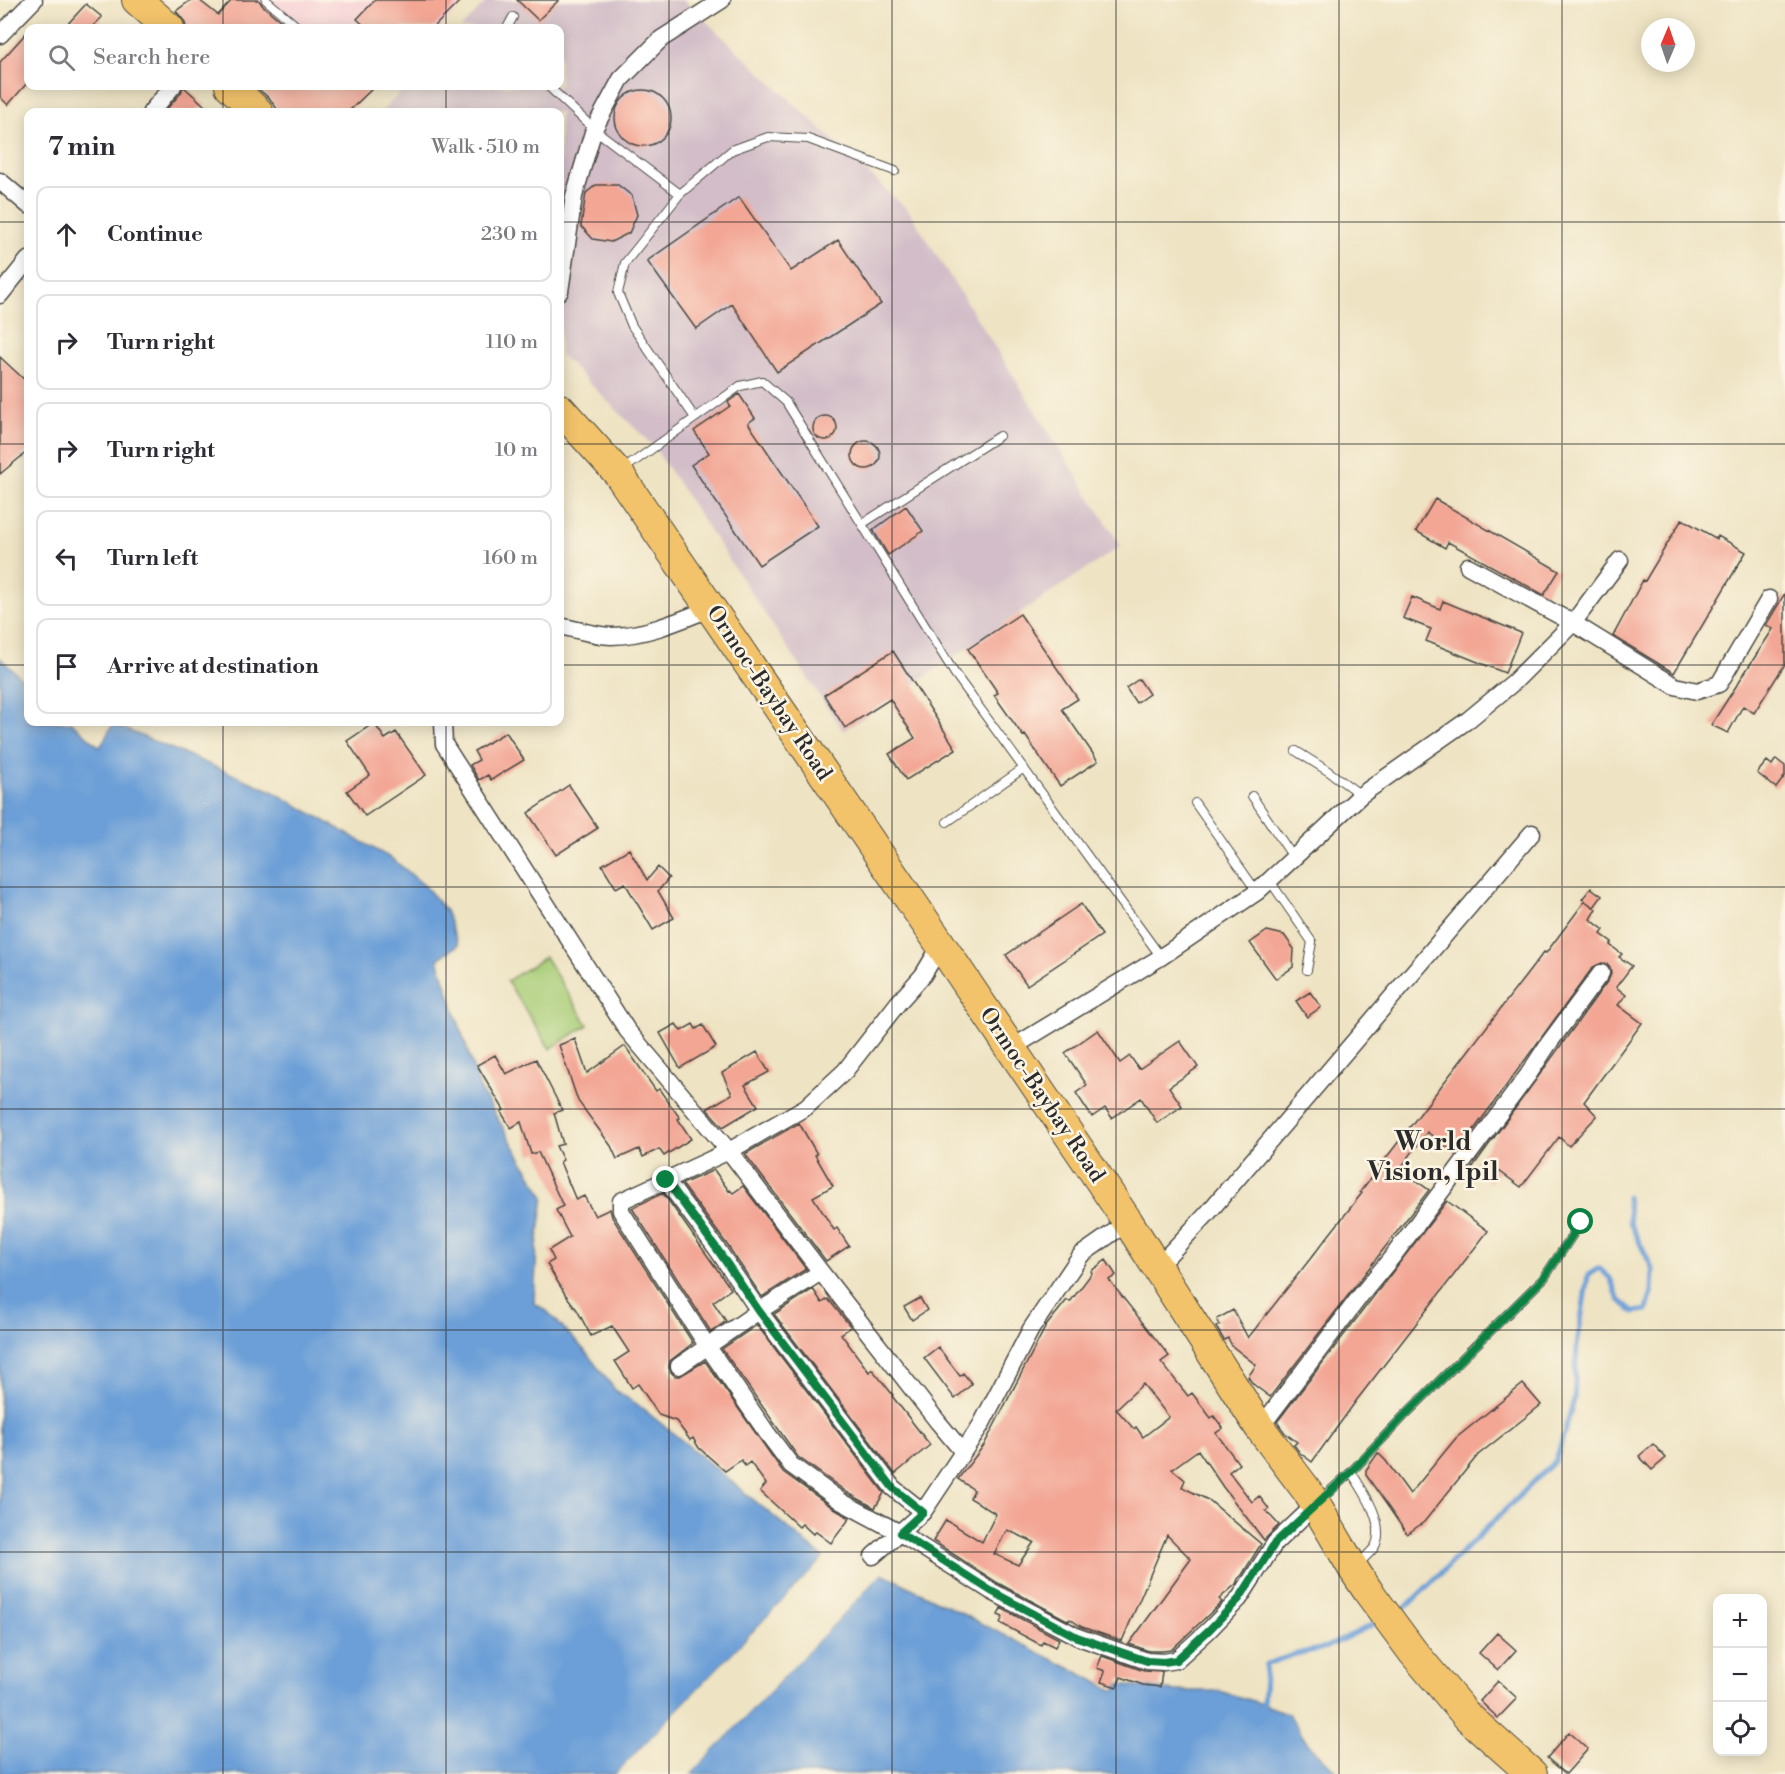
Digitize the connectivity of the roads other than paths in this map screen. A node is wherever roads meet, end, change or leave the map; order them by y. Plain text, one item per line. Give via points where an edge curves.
1 (34, 0) edge
2 (137, 0) edge
3 (266, 0) edge
4 (722, 0) edge
5 (513, 17) dead end
6 (164, 24) edge
7 (294, 24) edge
8 (509, 24) edge
9 (0, 35) edge
10 (170, 90) edge
11 (234, 90) edge
12 (552, 90) edge
13 (154, 108) edge
14 (254, 108) edge
15 (594, 129) junction
16 (895, 171) dead end
17 (0, 181) edge
18 (680, 194) junction
19 (24, 202) edge
20 (564, 264) edge
21 (24, 265) edge
22 (0, 294) edge
23 (564, 413) edge
24 (695, 418) junction
25 (999, 436) dead end
26 (618, 472) junction
27 (862, 524) junction
28 (1620, 560) dead end
29 (1468, 566) dead end
30 (1768, 599) dead end
31 (711, 608) junction
32 (1573, 623) junction
33 (564, 627) edge
34 (443, 726) edge
35 (1296, 751) dead end
36 (1024, 768) junction
37 (1361, 795) junction
38 (1252, 796) dead end
39 (1195, 803) dead end
40 (946, 822) dead end
41 (1532, 833) dead end
42 (1293, 857) junction
43 (1270, 880) junction
44 (1257, 892) junction
45 (941, 945) junction
46 (1161, 957) junction
47 (1307, 969) dead end
48 (1601, 973) dead end
49 (1010, 1049) junction
50 (729, 1151) junction
51 (666, 1180) junction
52 (1128, 1222) junction
53 (1581, 1222) dead end
54 (1158, 1266) junction
55 (821, 1272) junction
56 (759, 1311) junction
57 (708, 1347) junction
58 (679, 1366) dead end
59 (1260, 1428) junction
60 (963, 1452) junction
61 (1351, 1472) junction
62 (1316, 1504) junction
63 (923, 1512) junction
64 (900, 1533) junction
65 (873, 1556) dead end
66 (1361, 1580) junction
67 (1532, 1774) edge

1 - 9 street
2 - 6 highway
3 - 7 lane
4 - 15 street via 661,39 629,71
5 - 8 lane
10 - 13 street
11 - 14 highway
12 - 15 lane
15 - 18 lane
15 - 20 street via 574,196
16 - 18 lane via 808,139 768,137 732,150
17 - 19 street
18 - 24 lane via 626,263 618,293 632,326
21 - 22 street
23 - 26 highway, Ormoc-Baybay Road
24 - 26 lane
24 - 27 lane via 740,386 762,381 786,402
25 - 27 lane
26 - 31 highway, Ormoc-Baybay Road
27 - 36 lane via 956,674
28 - 32 street
29 - 32 street
30 - 32 street via 1719,684 1696,692 1675,686
31 - 33 street via 630,635 608,637
31 - 45 highway, Ormoc-Baybay Road
32 - 37 street via 1514,682 1468,720
34 - 50 street via 444,744 627,1030
35 - 37 lane
36 - 40 lane
36 - 46 lane
37 - 42 street
38 - 42 lane
39 - 44 lane
41 - 54 street
42 - 43 street
43 - 44 street
43 - 47 lane via 1312,942
44 - 46 street
45 - 49 highway, Ormoc-Baybay Road
45 - 50 street via 923,975 845,1071 806,1107
46 - 49 street
48 - 59 street via 1393,1256
49 - 52 highway, Ormoc-Baybay Road
50 - 51 street
50 - 55 street
51 - 56 street
51 - 57 street via 621,1201 621,1210
52 - 54 highway, Ormoc-Baybay Road
52 - 60 street via 1081,1255 1031,1329
53 - 61 lane via 1544,1278
54 - 59 highway, Ormoc-Baybay Road
55 - 56 street
55 - 60 street
56 - 57 street
56 - 63 street via 893,1488
57 - 58 street
57 - 64 street via 791,1465 842,1502
59 - 62 highway, Ormoc-Baybay Road
60 - 63 street
61 - 62 lane
61 - 66 lane via 1370,1500 1378,1529
62 - 64 street via 1275,1543 1239,1599 1176,1660 1164,1662 1147,1661 1077,1637 991,1591
62 - 66 highway, Ormoc-Baybay Road
63 - 64 street
64 - 65 street
66 - 67 highway, Ormoc-Baybay Road via 1413,1652 1467,1716

